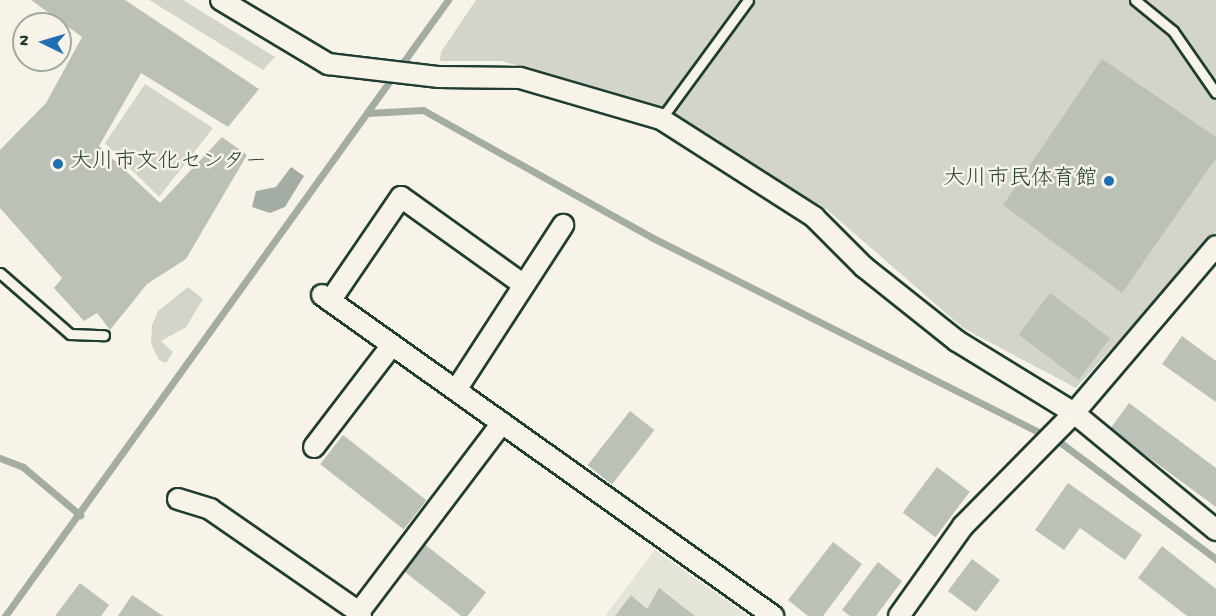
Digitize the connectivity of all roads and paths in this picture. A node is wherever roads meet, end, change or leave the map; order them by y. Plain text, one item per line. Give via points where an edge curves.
1 (221, 0) edge
2 (748, 0) edge
3 (1135, 0) edge
4 (1216, 93) edge
5 (661, 120) junction
6 (563, 225) dead end
7 (1216, 246) edge
8 (0, 273) edge
9 (524, 285) junction
10 (104, 335) dead end
11 (392, 345) junction
12 (456, 390) junction
13 (1074, 413) junction
14 (502, 423) junction
15 (314, 447) dead end
16 (178, 499) dead end
17 (1216, 530) edge
18 (360, 614) edge
19 (773, 616) edge
20 (899, 616) edge

1 - 5 street via 328,64 439,77 520,78
2 - 5 lane
3 - 4 lane via 1173,31
5 - 13 street via 814,217 864,267 957,341
6 - 9 street
7 - 13 street
8 - 10 lane via 70,334
9 - 11 street via 401,197 326,298
9 - 12 street
11 - 12 street
11 - 15 street
12 - 14 street
13 - 17 street
13 - 20 street via 963,526
14 - 18 street
14 - 19 street
16 - 18 street via 210,509

